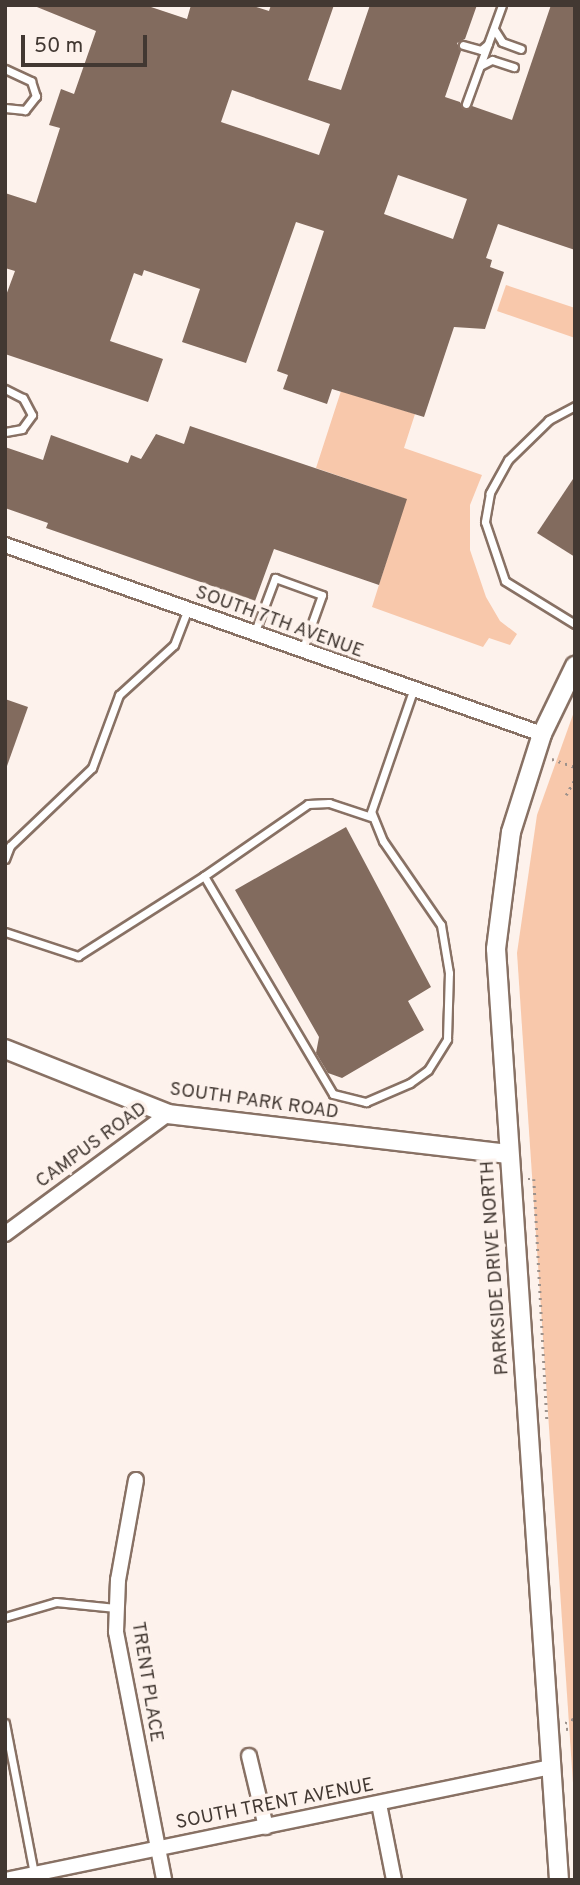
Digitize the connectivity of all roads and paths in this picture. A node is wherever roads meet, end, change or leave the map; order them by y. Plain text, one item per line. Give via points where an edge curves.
1 (502, 5) edge
2 (494, 29) junction
3 (489, 43) junction
4 (463, 44) dead end
5 (522, 49) dead end
6 (481, 65) junction
7 (514, 67) dead end
8 (5, 69) edge
9 (466, 104) dead end
10 (5, 108) edge
11 (5, 389) edge
12 (575, 405) edge
13 (5, 432) edge
14 (5, 545) edge
15 (187, 611) junction
16 (575, 624) edge
17 (254, 635) junction
18 (302, 652) junction
19 (575, 666) edge
20 (413, 691) junction
21 (542, 734) junction
22 (550, 758) dead end
23 (575, 767) edge
24 (575, 779) edge
25 (566, 795) dead end
26 (371, 817) junction
27 (8, 845) edge
28 (5, 859) edge
29 (204, 876) junction
30 (5, 932) edge
31 (5, 1049) edge
32 (168, 1114) junction
33 (508, 1154) junction
34 (5, 1234) edge
35 (136, 1480) dead end
36 (116, 1608) junction
37 (5, 1617) edge
38 (5, 1723) edge
39 (249, 1756) dead end
40 (551, 1767) junction
41 (379, 1804) junction
42 (266, 1826) junction
43 (158, 1849) junction
44 (34, 1874) junction
45 (5, 1880) edge
46 (164, 1880) edge
47 (394, 1880) edge
48 (559, 1880) edge

1 - 2 lane
2 - 3 lane
2 - 5 lane via 497,38
3 - 4 lane via 481,50
3 - 6 lane
6 - 7 lane via 492,60
6 - 9 lane
8 - 10 lane via 31,81 36,96 25,110
11 - 13 lane via 23,398 32,415 22,429
12 - 16 lane via 549,420 508,460 490,493 485,522 505,581
14 - 15 street, SOUTH 7TH AVENUE
15 - 17 street, SOUTH 7TH AVENUE
15 - 27 lane via 174,645 119,695 93,768
17 - 18 street, SOUTH 7TH AVENUE
17 - 18 lane via 275,578 322,595
18 - 20 street, SOUTH 7TH AVENUE
19 - 21 street, PARKSIDE DRIVE NORTH
20 - 21 street, SOUTH 7TH AVENUE
20 - 26 lane
21 - 33 street, PARKSIDE DRIVE NORTH via 511,832 498,916 497,986
22 - 23 path
24 - 25 path
26 - 29 lane via 329,803 308,804
26 - 29 lane via 441,925 450,1013 447,1039 428,1070 378,1099 344,1099 325,1085
27 - 28 lane
29 - 30 lane via 78,956
31 - 32 street, SOUTH PARK ROAD
32 - 33 street, SOUTH PARK ROAD
32 - 34 street, CAMPUS ROAD
33 - 40 street, PARKSIDE DRIVE NORTH
35 - 36 street, TRENT PLACE
36 - 37 lane via 56,1602
36 - 43 street, TRENT PLACE via 118,1651
38 - 44 lane
39 - 42 street
40 - 41 street, SOUTH TRENT AVENUE
40 - 48 street, PARKSIDE DRIVE NORTH
41 - 42 street, SOUTH TRENT AVENUE
41 - 47 street
42 - 43 street, SOUTH TRENT AVENUE
43 - 44 street, SOUTH TRENT AVENUE
43 - 46 street, TRENT PLACE
44 - 45 street, SOUTH TRENT AVENUE

